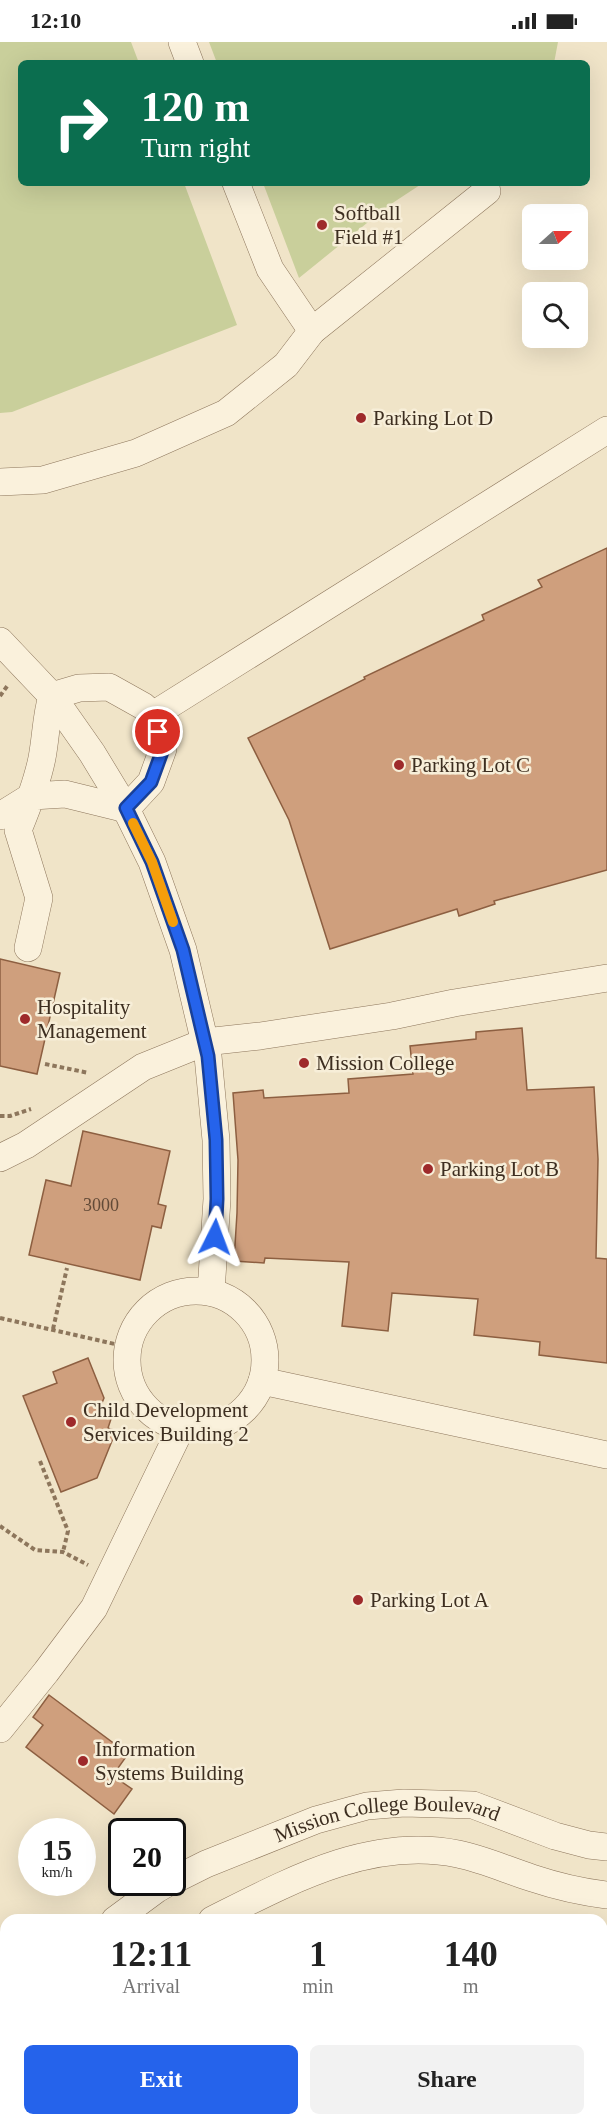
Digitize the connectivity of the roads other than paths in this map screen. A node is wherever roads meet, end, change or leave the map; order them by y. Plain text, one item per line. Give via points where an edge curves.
1 (182, 42) edge
2 (189, 60) edge
3 (237, 186) edge
4 (487, 191) dead end
5 (312, 331) junction
6 (607, 430) edge
7 (0, 482) edge
8 (0, 641) edge
9 (52, 696) junction
10 (153, 715) junction
11 (32, 796) junction
12 (126, 808) junction
13 (0, 816) edge
14 (28, 948) dead end
15 (607, 978) edge
16 (205, 1042) junction
17 (0, 1158) edge
18 (211, 1292) junction
19 (262, 1381) junction
20 (181, 1428) junction
21 (607, 1455) edge
22 (0, 1729) edge
23 (607, 1847) edge
24 (186, 1874) edge
25 (607, 1895) edge
26 (148, 1896) edge
27 (124, 1914) edge
28 (225, 1914) edge

1 - 2 street
3 - 5 street via 270,269
4 - 5 street
5 - 7 street via 286,365 226,412 136,453 43,480
6 - 10 street
8 - 9 street
9 - 10 street via 79,688 109,687
9 - 11 street
9 - 12 street
10 - 12 street via 163,749 151,782
11 - 12 street via 65,794
11 - 13 street
11 - 14 street via 18,830 39,898
12 - 16 street via 152,862 183,950
15 - 16 street via 381,1018
16 - 17 street via 143,1067
16 - 18 street via 216,1140
18 - 19 street via 232,1301 250,1316 261,1336 265,1359
18 - 20 street via 189,1291 168,1296 149,1308 135,1326 128,1347 127,1368 133,1389 161,1420
19 - 20 street via 253,1400 221,1425
19 - 21 street
20 - 22 street via 94,1608
23 - 24 street, Mission College Boulevard via 555,1836 473,1805 404,1803 367,1806 316,1820
25 - 28 street, Mission College Boulevard via 584,1893 458,1854 394,1851 313,1872
26 - 27 street, Mission College Boulevard

